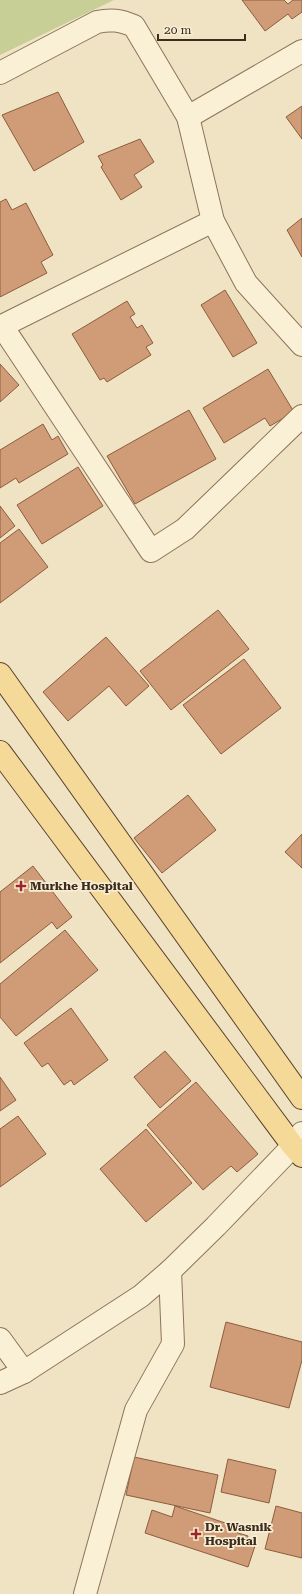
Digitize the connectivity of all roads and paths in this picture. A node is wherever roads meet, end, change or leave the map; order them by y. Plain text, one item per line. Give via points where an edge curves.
1 (302, 51) edge
2 (0, 73) edge
3 (188, 117) junction
4 (213, 221) junction
5 (1, 327) edge
6 (302, 345) edge
7 (302, 416) edge
8 (0, 674) edge
9 (0, 752) edge
10 (302, 1098) edge
11 (299, 1145) edge
12 (170, 1271) junction
13 (0, 1339) edge
14 (24, 1372) junction
15 (0, 1383) edge
16 (85, 1594) edge

1 - 3 street
2 - 3 street via 97,22 110,19 122,21 134,26
3 - 4 street
4 - 5 street
4 - 6 street via 246,283
5 - 7 street via 151,552 185,529
8 - 10 main road
9 - 11 main road
11 - 12 street
12 - 14 street via 141,1296
12 - 16 street via 173,1344 136,1410
13 - 14 street
14 - 15 street

